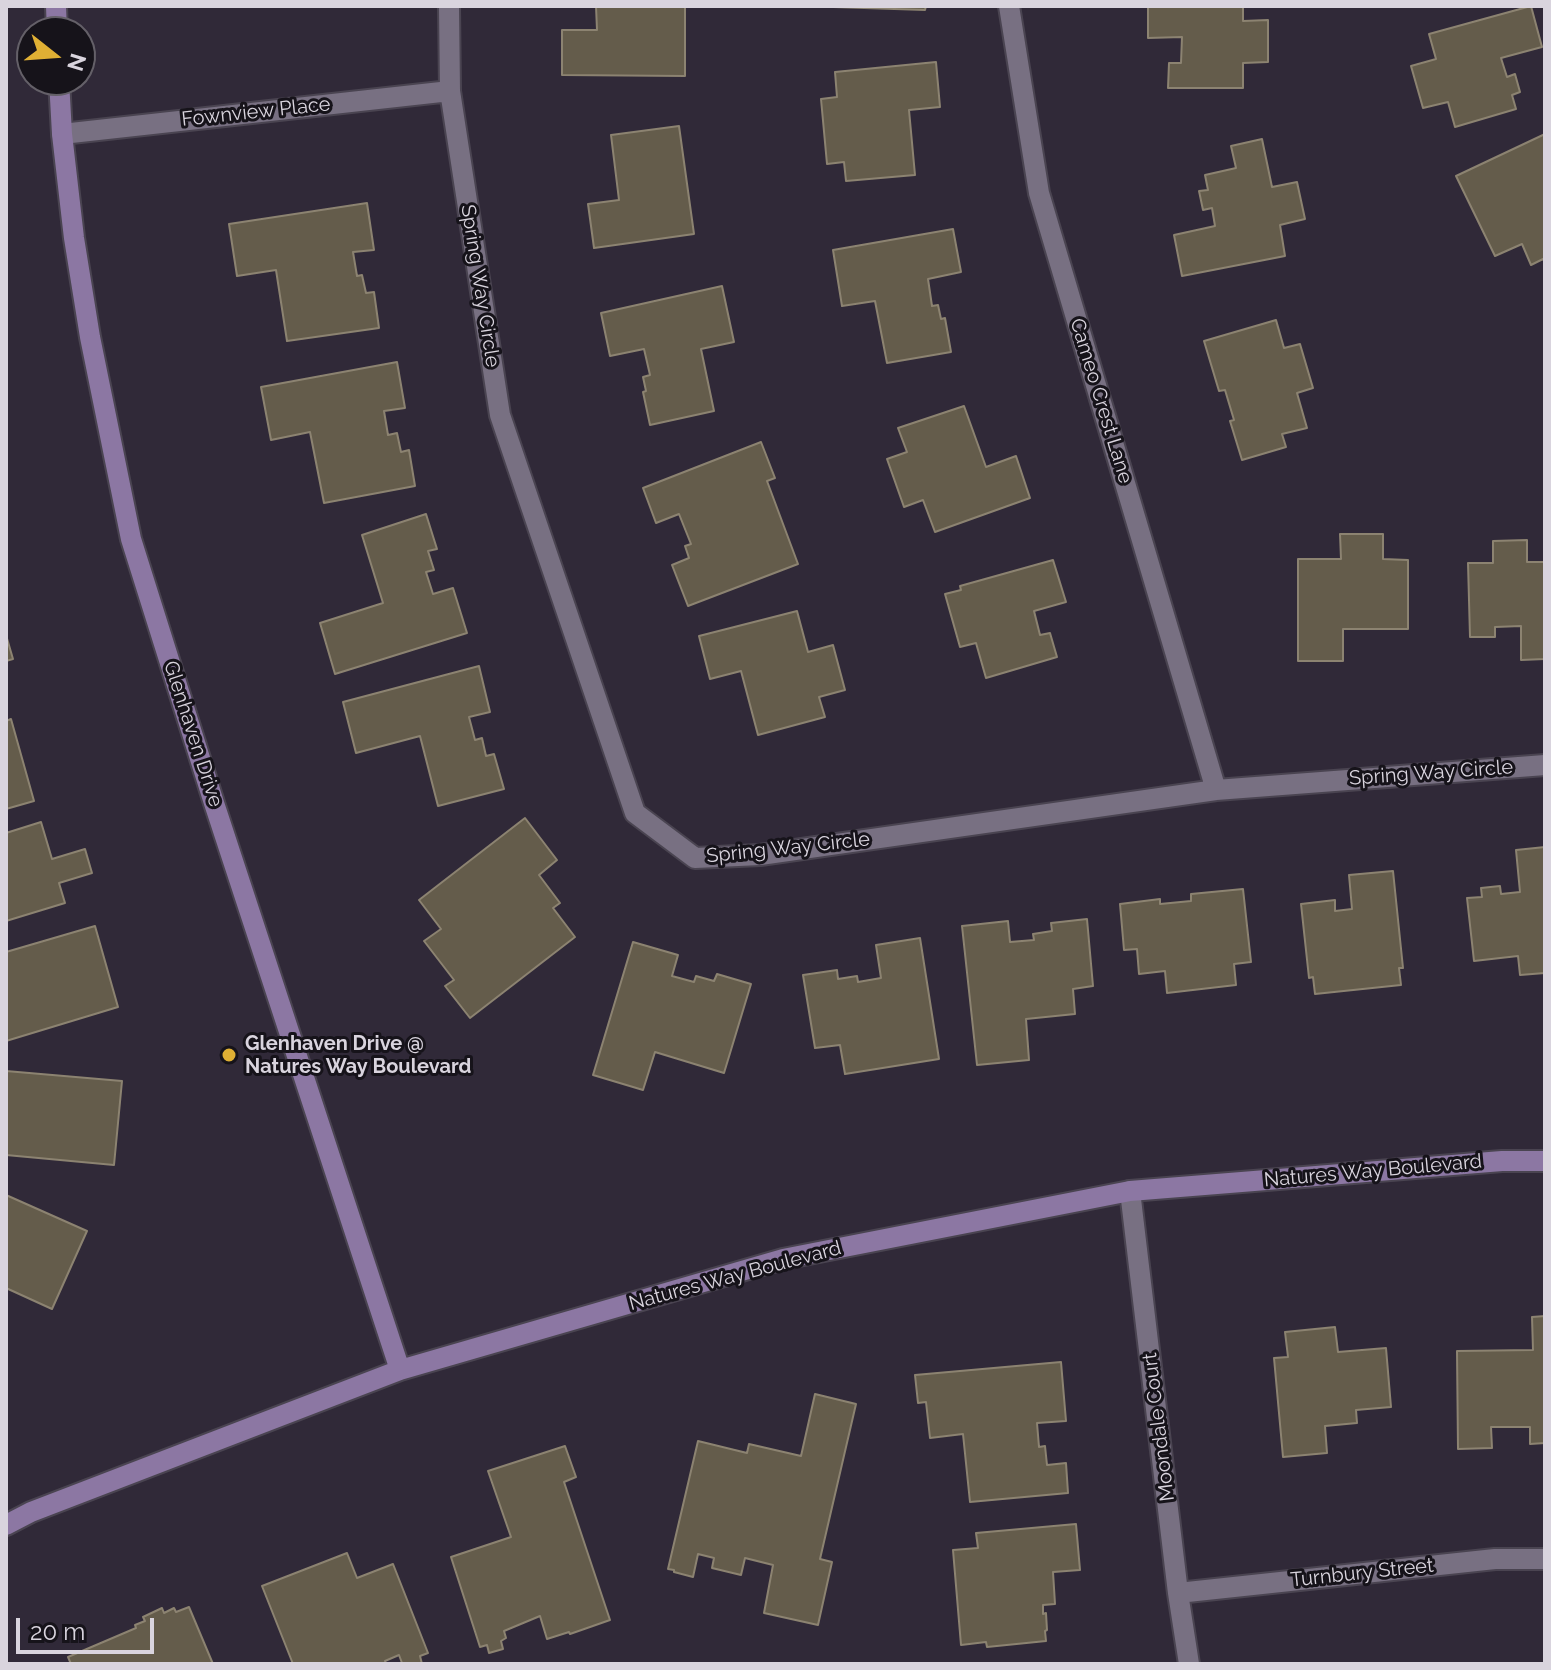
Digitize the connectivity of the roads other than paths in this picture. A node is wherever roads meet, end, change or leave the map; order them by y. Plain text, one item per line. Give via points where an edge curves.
1 (449, 6) edge
2 (1009, 6) edge
3 (450, 91) junction
4 (60, 96) edge
5 (62, 134) junction
6 (1545, 765) edge
7 (1216, 790) junction
8 (1545, 1161) edge
9 (1130, 1191) junction
10 (400, 1370) junction
11 (6, 1525) edge
12 (1545, 1559) edge
13 (1178, 1593) junction
14 (1189, 1664) edge

1 - 3 street, Spring Way Circle
2 - 7 street, Cameo Crest Lane via 1039,193
3 - 5 street, Fownview Place
3 - 7 street, Spring Way Circle via 500,415 635,813 695,858 760,855
4 - 5 street, Glenhaven Drive
5 - 10 street, Glenhaven Drive via 90,337 131,539
6 - 7 street, Spring Way Circle
8 - 9 street, Natures Way Boulevard
9 - 10 street, Natures Way Boulevard via 783,1259
9 - 13 street, Moondale Court
10 - 11 street, Natures Way Boulevard
12 - 13 street, Turnbury Street via 1495,1559
13 - 14 street, Moondale Court

